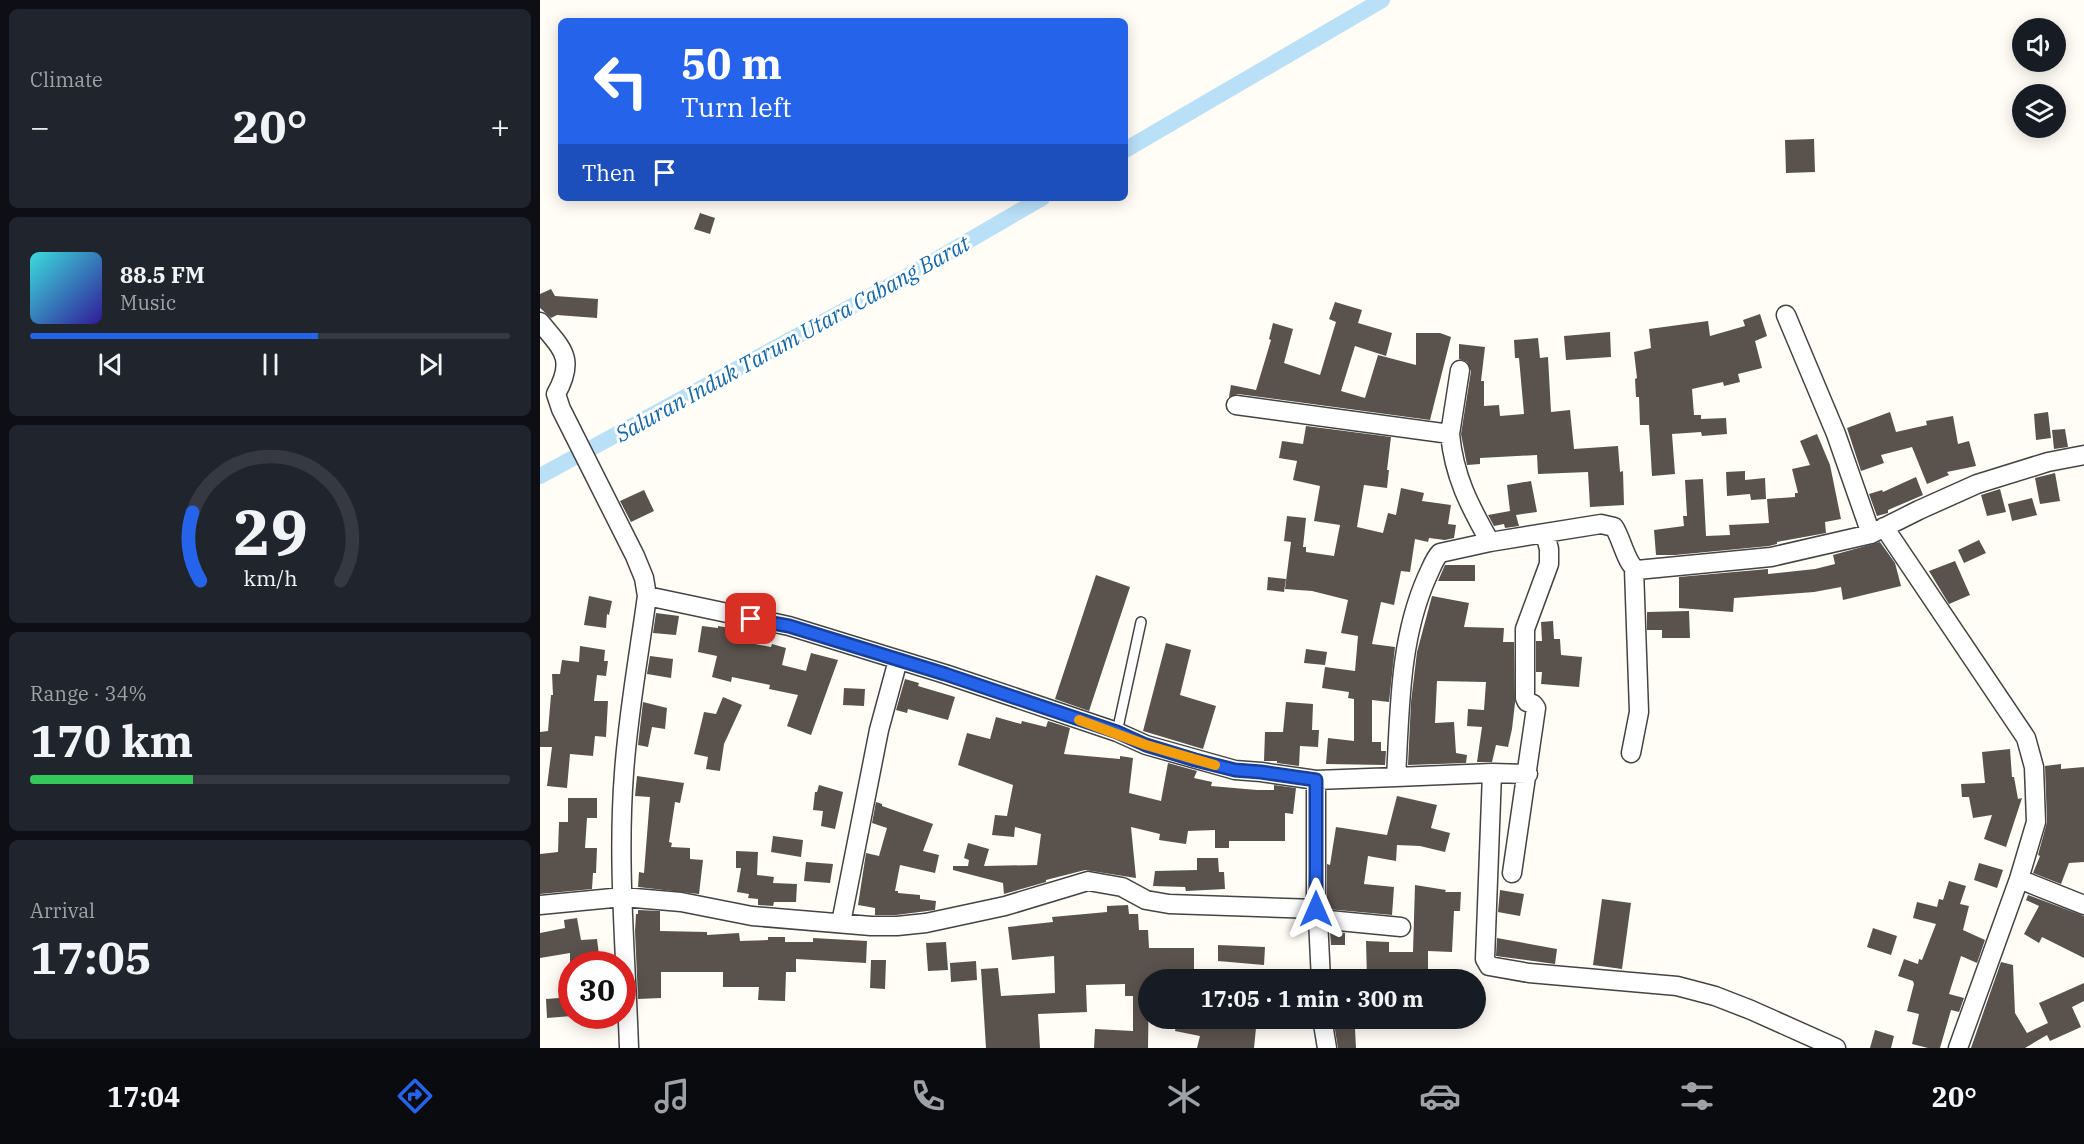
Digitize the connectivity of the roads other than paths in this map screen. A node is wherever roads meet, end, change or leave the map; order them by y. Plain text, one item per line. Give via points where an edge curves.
1 (1786, 315) dead end
2 (540, 322) edge
3 (1460, 370) dead end
4 (1236, 405) dead end
5 (1450, 434) junction
6 (2084, 455) edge
7 (1877, 531) junction
8 (1545, 534) junction
9 (1490, 542) junction
10 (1634, 569) junction
11 (647, 596) junction
12 (1141, 622) dead end
13 (898, 660) junction
14 (1117, 732) junction
15 (1631, 753) dead end
16 (1492, 773) junction
17 (1528, 774) junction
18 (1396, 777) junction
19 (1316, 780) junction
20 (1512, 873) dead end
21 (2019, 879) junction
22 (623, 897) junction
23 (540, 905) edge
24 (2084, 905) edge
25 (1317, 914) junction
26 (841, 923) junction
27 (1401, 927) dead end
28 (1320, 969) edge
29 (1324, 1029) edge
30 (629, 1048) edge
31 (1327, 1048) edge
32 (1836, 1048) edge
33 (1958, 1048) edge

1 - 7 street
2 - 11 street via 565,357 567,366 556,394 561,409 634,556
3 - 5 street
4 - 5 street
5 - 9 street via 1456,472
6 - 7 street via 1977,484
7 - 10 street via 1771,557
7 - 21 street via 2026,738 2034,767 2036,822
8 - 9 street
8 - 10 street via 1609,525 1620,536
8 - 17 street via 1549,564 1525,629 1525,699 1536,708
9 - 18 street via 1440,553 1420,594 1402,671
10 - 15 street via 1639,711
11 - 13 street via 789,626
11 - 22 street via 624,775
12 - 14 lane
13 - 14 street
13 - 26 street via 879,730
14 - 19 street via 1146,745 1235,770
16 - 17 street
16 - 18 street
16 - 32 street via 1485,959 1489,966 1528,974 1677,986 1751,1010
17 - 20 street
18 - 19 street
19 - 25 street
21 - 24 street
21 - 33 street
22 - 23 street
22 - 26 street via 681,902 752,916
22 - 30 street
25 - 26 street via 1169,904 1146,900 1122,887 1088,881 1005,906 926,923
25 - 27 street
25 - 28 street
29 - 31 street

